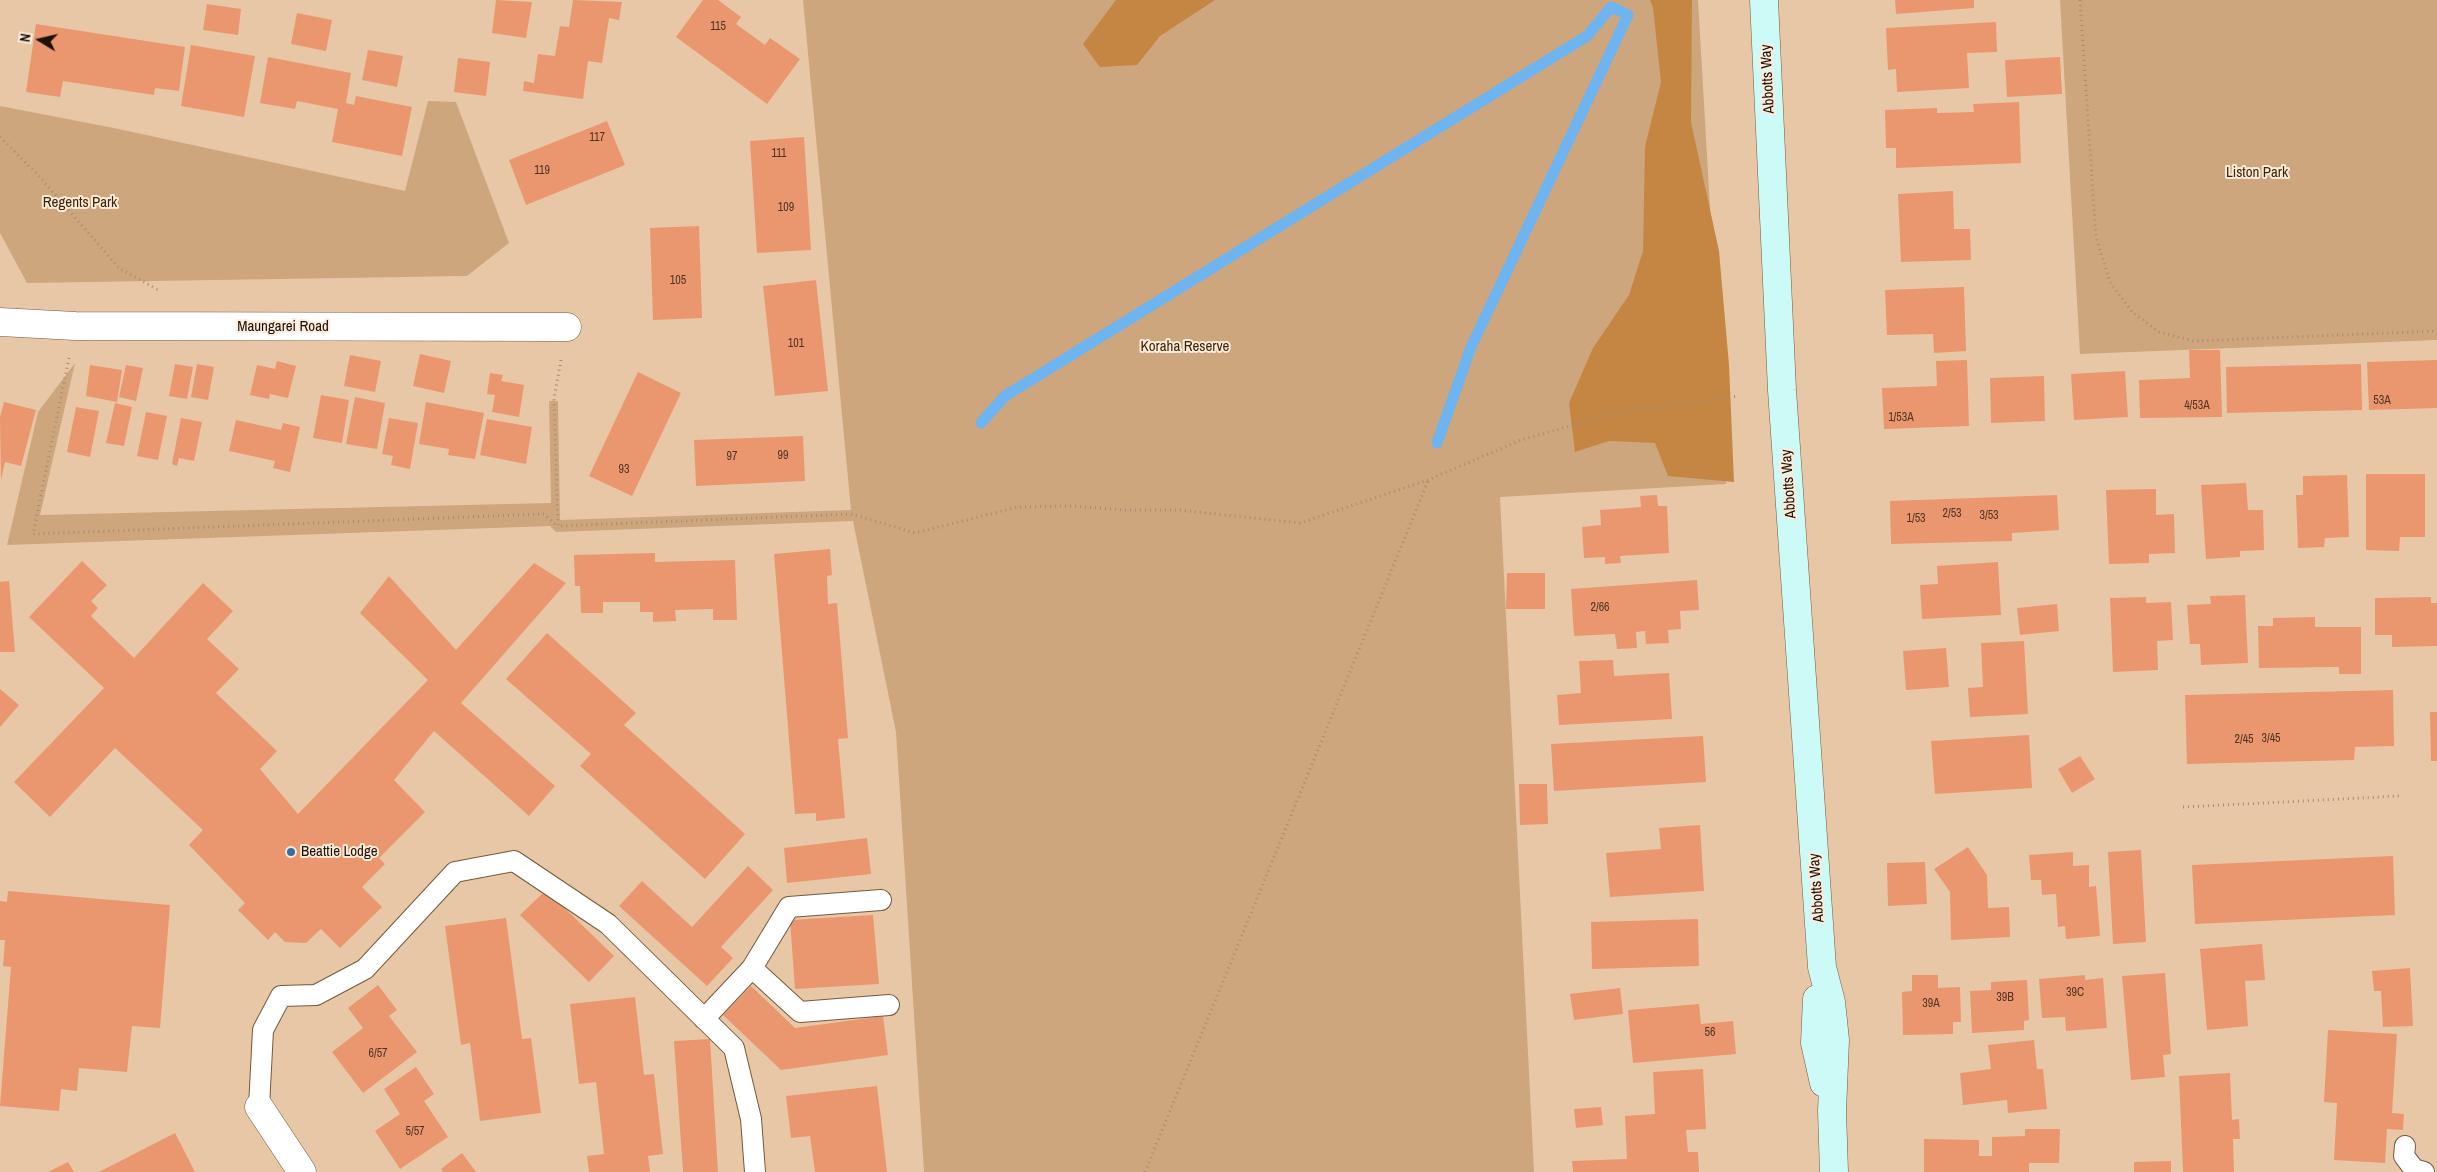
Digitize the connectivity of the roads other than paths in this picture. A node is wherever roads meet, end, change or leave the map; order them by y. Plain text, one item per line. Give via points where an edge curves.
1 (1764, 0) edge
2 (0, 322) edge
3 (567, 327) road end
4 (881, 900) dead end
5 (752, 968) junction
6 (889, 1005) dead end
7 (704, 1019) junction
8 (260, 1107) joint
9 (2405, 1146) dead end
10 (2412, 1171) edge
11 (302, 1172) edge
12 (755, 1172) edge
13 (1834, 1172) edge

1 - 13 main road, Abbotts Way via 1782,390 1822,967 1815,1043 1832,1111
2 - 3 street, Maungarei Road via 76,326
4 - 5 lane via 789,907
5 - 6 lane via 800,1012
5 - 7 lane
7 - 8 lane via 608,924 514,861 455,872 365,968 316,995 281,996 263,1030
7 - 12 lane via 734,1048 751,1119
8 - 11 street
9 - 10 lane via 2404,1156

